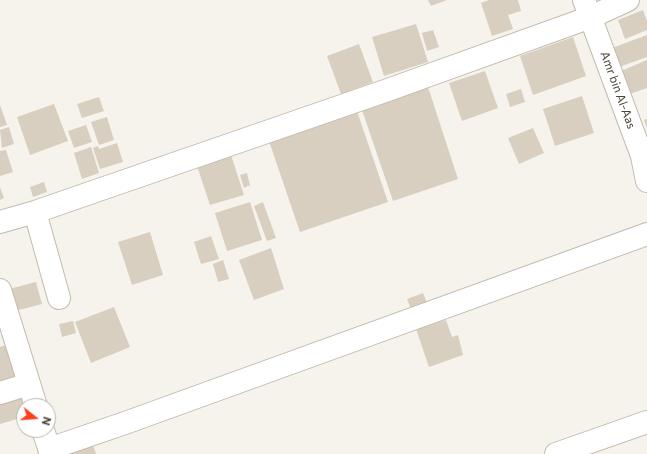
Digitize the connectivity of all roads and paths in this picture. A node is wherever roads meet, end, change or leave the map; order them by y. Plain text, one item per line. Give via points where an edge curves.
1 (628, 0) edge
2 (588, 9) edge
3 (647, 181) edge
4 (35, 212) junction
5 (0, 222) edge
6 (647, 234) edge
7 (0, 290) edge
8 (59, 298) dead end
9 (7, 340) edge
10 (29, 384) junction
11 (0, 393) edge
12 (33, 398) edge
13 (647, 422) edge
14 (48, 444) edge
15 (556, 454) edge

1 - 2 street
2 - 3 street, Amr bin Al-Aas via 642,156
2 - 4 street via 377,94
4 - 5 street
4 - 8 street
6 - 14 street via 125,423
7 - 9 street
9 - 10 street
10 - 11 street
10 - 12 street
13 - 15 street

